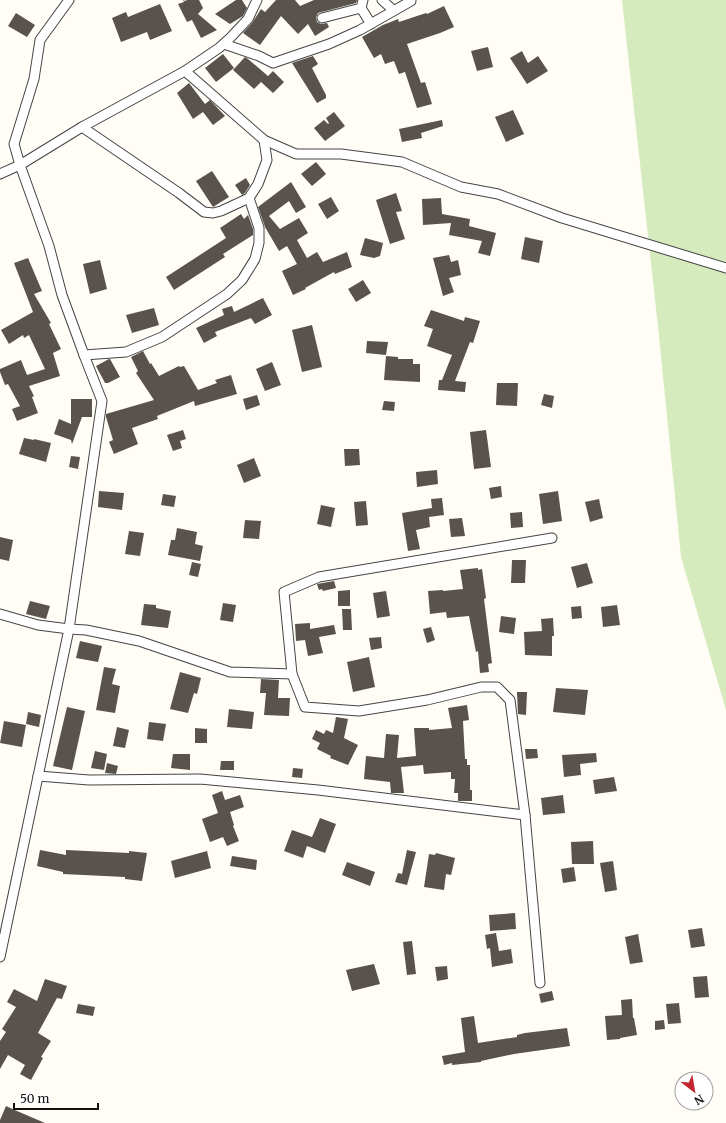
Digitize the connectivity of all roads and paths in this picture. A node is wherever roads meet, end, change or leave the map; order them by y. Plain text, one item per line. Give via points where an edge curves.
1 (69, 0) edge
2 (257, 0) edge
3 (382, 0) edge
4 (411, 1) edge
5 (362, 4) edge
6 (393, 10) junction
7 (322, 18) dead end
8 (371, 24) junction
9 (224, 44) junction
10 (185, 71) junction
11 (82, 127) junction
12 (264, 140) junction
13 (20, 164) junction
14 (0, 174) edge
15 (249, 198) junction
16 (726, 268) edge
17 (84, 355) junction
18 (552, 538) dead end
19 (0, 614) edge
20 (69, 630) junction
21 (292, 674) junction
22 (38, 776) junction
23 (525, 815) junction
24 (0, 957) edge
25 (540, 983) dead end

1 - 13 street via 40,40 34,79 14,144
2 - 9 street via 248,19
3 - 6 street
4 - 6 street
5 - 7 street
5 - 8 street
6 - 8 street
8 - 9 street via 330,44 273,63
9 - 10 street
10 - 11 street
10 - 12 street
11 - 13 street
11 - 15 street via 179,192 204,212 221,211
12 - 15 street via 266,160 258,184
12 - 16 street via 296,154 341,154 402,162 461,187 498,194 562,218
13 - 14 street
13 - 17 street
15 - 17 street via 259,228 259,243 255,259 242,280 227,294 162,337 126,352
17 - 20 street via 102,401
18 - 21 street via 319,577 284,592
19 - 20 street via 38,625
20 - 21 street via 86,630 140,641 230,672
20 - 22 street
21 - 23 street via 305,706 359,711 427,700 481,687 497,687 510,700
22 - 23 street via 89,780 200,779 318,790
22 - 24 street
23 - 25 street

